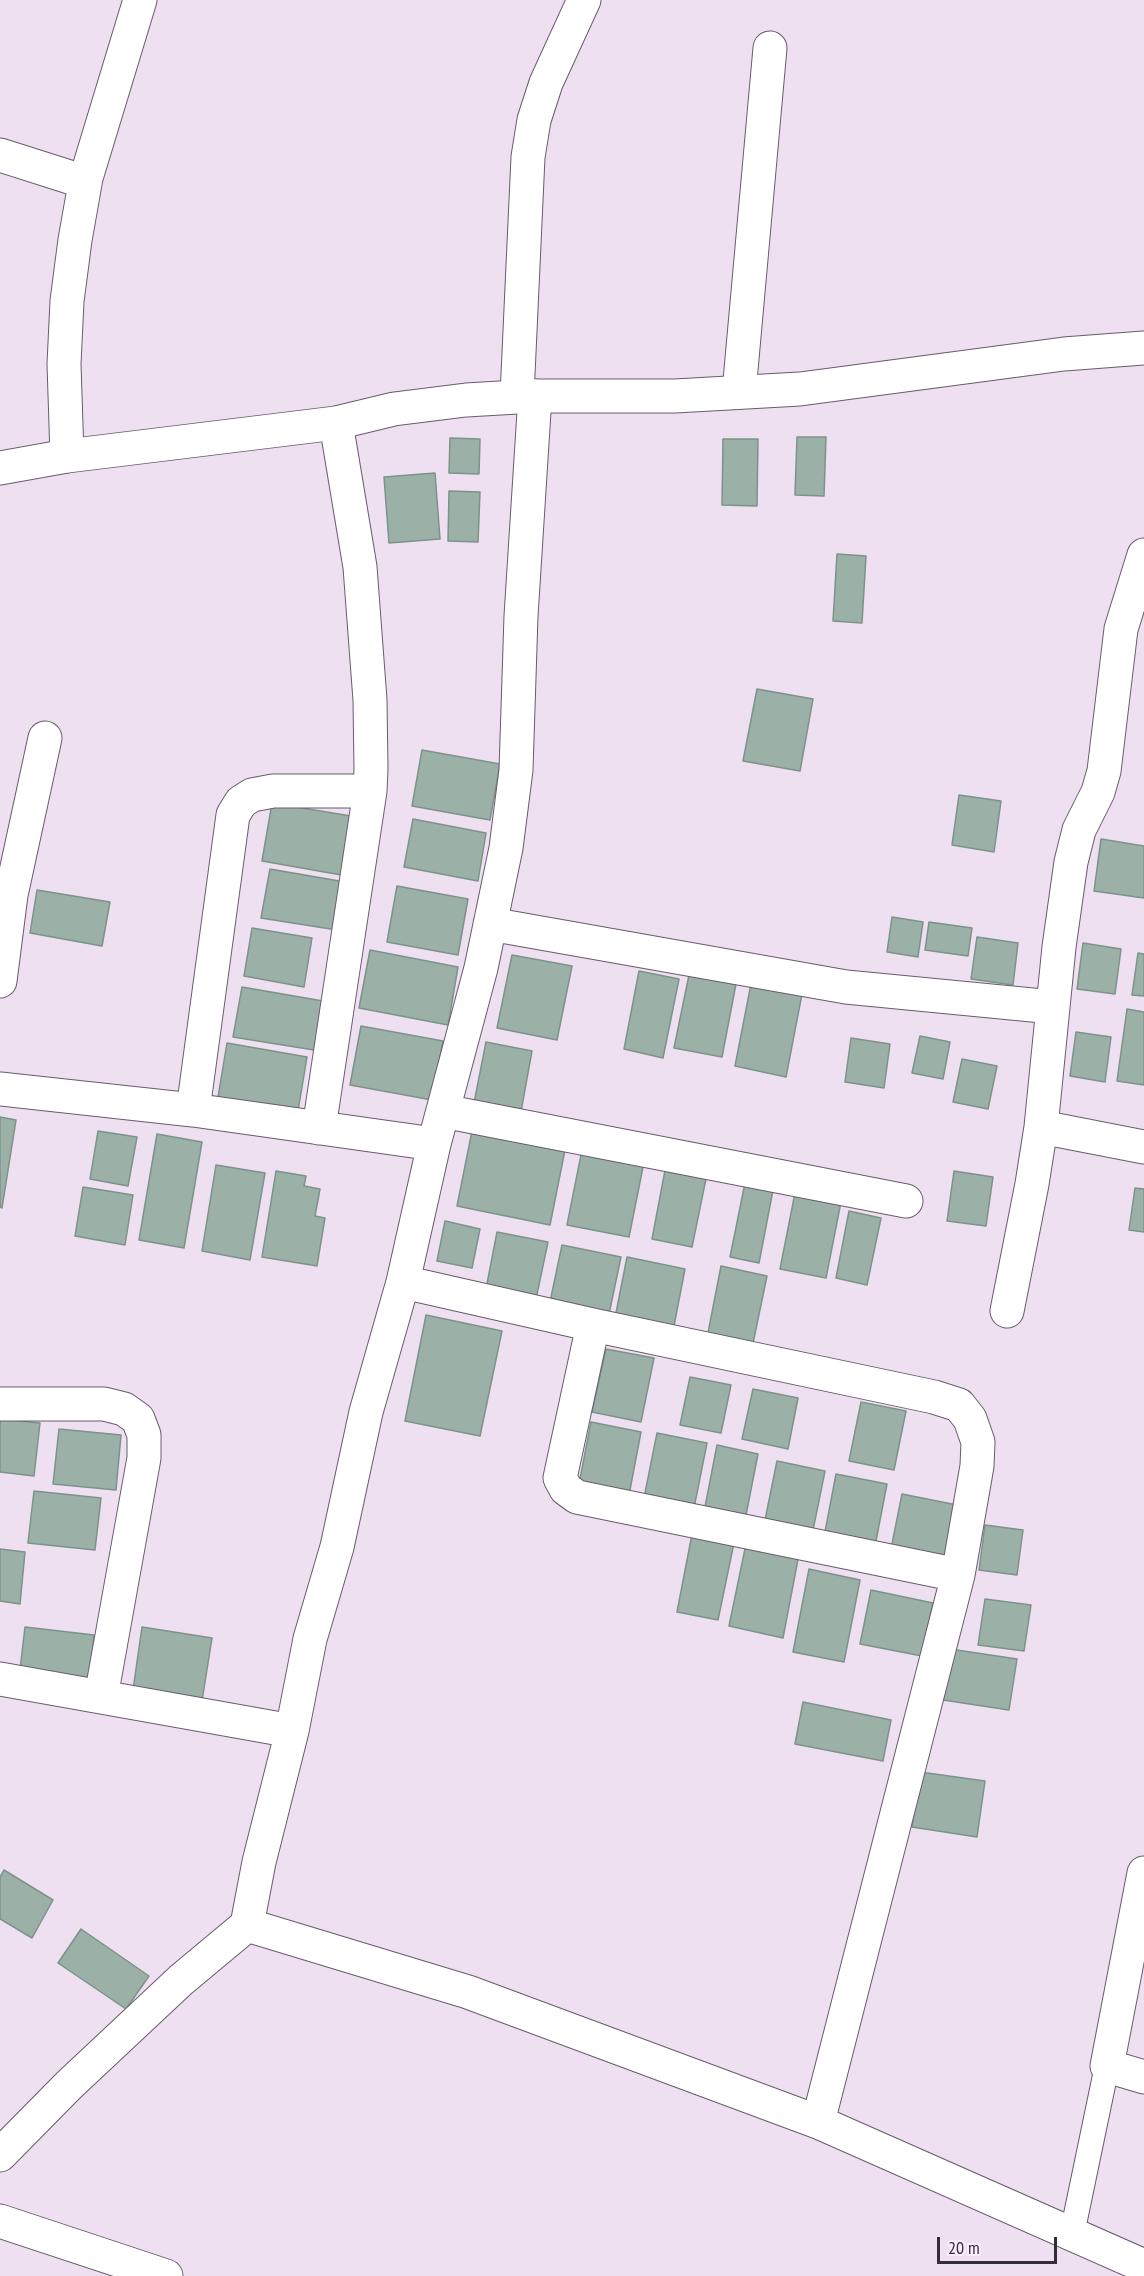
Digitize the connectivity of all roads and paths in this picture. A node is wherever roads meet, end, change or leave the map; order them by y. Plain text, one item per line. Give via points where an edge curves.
1 (140, 0) edge
2 (584, 0) edge
3 (770, 48) dead end
4 (0, 155) edge
5 (85, 182) junction
6 (1144, 348) edge
7 (739, 392) junction
8 (526, 396) junction
9 (336, 423) junction
10 (67, 456) junction
11 (0, 468) edge
12 (1144, 555) edge
13 (45, 738) dead end
14 (370, 791) junction
15 (5, 894) edge
16 (490, 924) junction
17 (0, 981) edge
18 (1053, 1007) junction
19 (0, 1089) edge
20 (193, 1110) junction
21 (443, 1111) junction
22 (1041, 1127) junction
23 (319, 1128) junction
24 (434, 1144) junction
25 (1144, 1147) edge
26 (906, 1201) dead end
27 (403, 1282) junction
28 (1006, 1311) dead end
29 (593, 1325) junction
30 (0, 1404) edge
31 (958, 1575) junction
32 (0, 1680) edge
33 (101, 1697) junction
34 (292, 1731) junction
35 (1144, 1873) edge
36 (247, 1925) junction
37 (1107, 2066) junction
38 (1144, 2077) edge
39 (818, 2122) junction
40 (0, 2155) edge
41 (0, 2221) edge
42 (1072, 2234) junction
43 (1144, 2266) edge
44 (166, 2276) edge

1 - 5 street
2 - 8 street via 546,83 528,157
3 - 7 street
4 - 5 street
5 - 10 street via 66,301
6 - 7 street via 1064,354 800,389
7 - 8 street
8 - 9 street via 394,409
8 - 16 street via 516,770 506,848
9 - 10 street
9 - 14 street via 360,567 370,700
10 - 11 street
12 - 18 street via 1121,629 1104,771 1079,830 1071,862
13 - 15 street
14 - 20 street via 273,791 252,795 233,814
14 - 23 street
15 - 17 street
16 - 18 street via 846,987
16 - 21 street
18 - 22 street
19 - 20 street
20 - 23 street
21 - 24 street
21 - 26 street
22 - 25 street
22 - 28 street
23 - 24 street
24 - 27 street
27 - 29 street
27 - 34 street via 366,1412 337,1547 310,1639
29 - 31 street via 959,1405 970,1419 978,1442
29 - 31 street via 560,1478 566,1490 578,1497
30 - 33 street via 104,1404 124,1409 138,1419 144,1435 144,1458
31 - 39 street
32 - 33 street
33 - 34 street
34 - 36 street
35 - 37 street
36 - 39 street via 468,1992
36 - 40 street via 181,1980
37 - 38 street
37 - 42 lane
39 - 42 street
41 - 44 street
42 - 43 street

